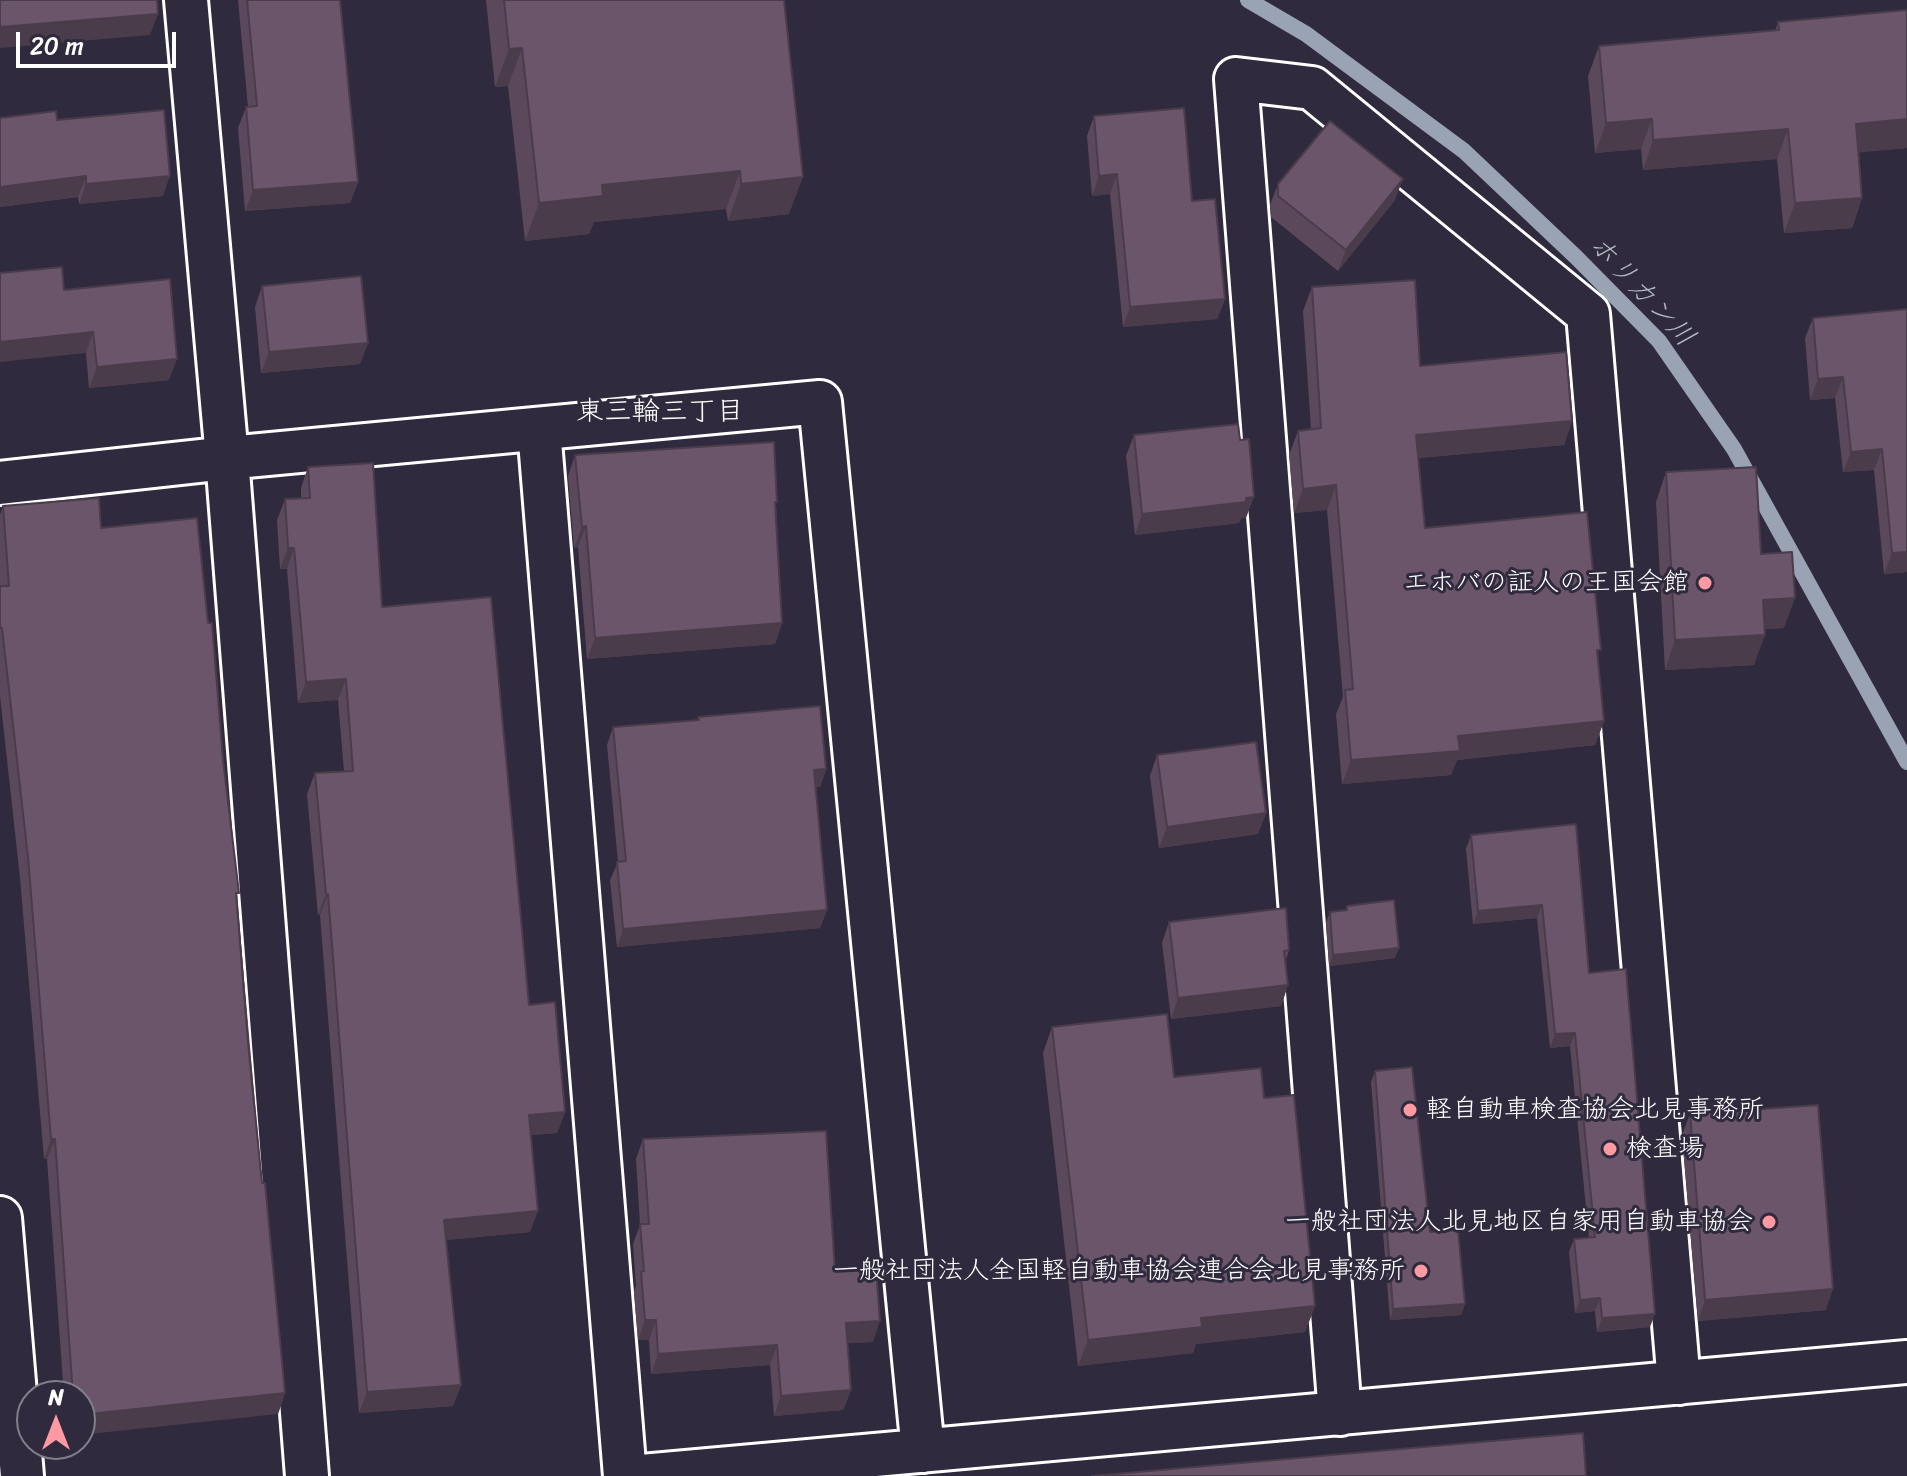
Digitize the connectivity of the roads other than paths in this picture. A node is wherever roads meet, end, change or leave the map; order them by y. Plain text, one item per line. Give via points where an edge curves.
1 (186, 0) edge
2 (539, 429) junction
3 (227, 458) junction
4 (0, 483) edge
5 (0, 1218) edge
6 (1907, 1362) edge
7 (1679, 1383) junction
8 (1340, 1414) junction
9 (923, 1451) junction
10 (22, 1476) edge
11 (307, 1476) edge
12 (625, 1476) edge
13 (642, 1476) edge

1 - 3 street
2 - 3 street
2 - 9 street via 820,402
2 - 12 street
3 - 4 street
3 - 11 street
5 - 10 street
6 - 7 street
7 - 8 street
7 - 8 street via 1588,314 1312,88 1236,79
8 - 9 street
9 - 13 street

